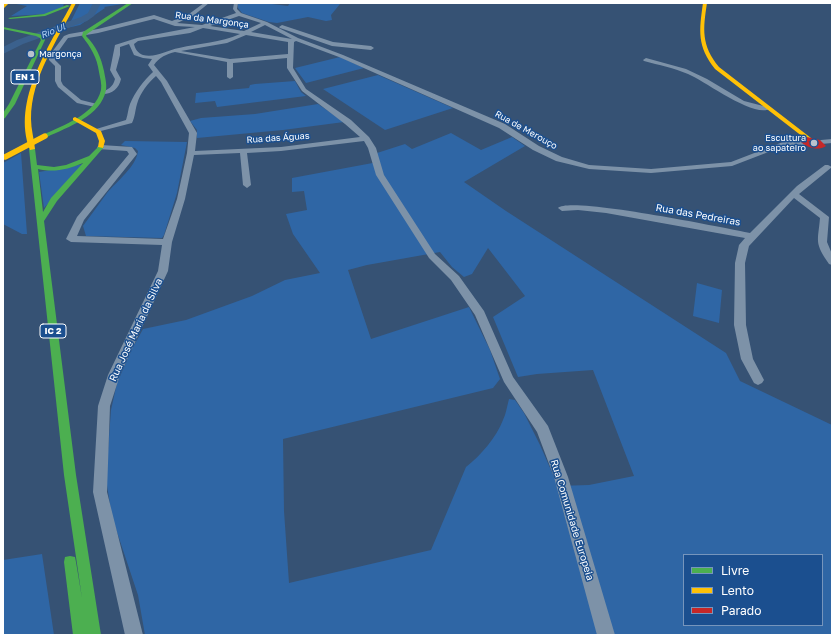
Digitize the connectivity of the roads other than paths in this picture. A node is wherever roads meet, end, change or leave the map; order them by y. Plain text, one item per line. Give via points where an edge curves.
1 (8, 3) edge
2 (131, 3) edge
3 (207, 3) edge
4 (236, 3) edge
5 (706, 3) edge
6 (70, 4) edge
7 (239, 14) junction
8 (5, 19) edge
9 (63, 23) junction
10 (172, 23) junction
11 (268, 24) junction
12 (203, 26) junction
13 (245, 32) junction
14 (57, 33) junction
15 (85, 33) junction
16 (136, 40) junction
17 (293, 40) junction
18 (371, 48) dead end
19 (174, 51) junction
20 (290, 56) junction
21 (155, 57) junction
22 (646, 60) dead end
23 (230, 61) junction
24 (157, 72) junction
25 (230, 77) dead end
26 (103, 93) junction
27 (95, 106) junction
28 (768, 108) junction
29 (3, 117) edge
30 (75, 119) junction
31 (65, 125) junction
32 (87, 126) junction
33 (98, 130) junction
34 (366, 139) junction
35 (807, 141) junction
36 (832, 141) edge
37 (820, 145) junction
38 (101, 147) junction
39 (243, 150) junction
40 (191, 153) junction
41 (832, 155) edge
42 (4, 158) edge
43 (831, 165) edge
44 (33, 166) junction
45 (247, 185) dead end
46 (794, 194) junction
47 (562, 208) dead end
48 (40, 222) junction
49 (752, 236) junction
50 (167, 242) junction
51 (832, 262) edge
52 (43, 327) dead end
53 (758, 380) dead end
54 (69, 551) dead end
55 (80, 635) edge
56 (94, 635) edge
57 (134, 635) edge
58 (606, 635) edge

1 - 8 main road
2 - 15 main road
3 - 10 street via 191,15
4 - 7 street via 235,9
5 - 28 main road via 701,46 707,58 716,68
6 - 8 main road via 53,13
6 - 9 main road, IC 2
7 - 11 street
7 - 12 street
8 - 9 main road via 42,19
8 - 29 main road, EN 1 via 16,30 41,36 43,40
9 - 14 main road, IC 2
10 - 12 street, Rua da Margonça
10 - 15 street, Rua da Margonça via 154,16
11 - 13 street
11 - 17 street
11 - 18 street via 298,31 332,44
12 - 13 street, Rua da Margonça
12 - 16 street via 190,31
13 - 17 street, Rua da Margonça
13 - 19 street via 224,42
14 - 44 main road, IC 2 via 30,96 28,118
14 - 52 main road, IC 2 via 29,87 24,114 25,148
15 - 26 main road via 84,36 99,53
15 - 27 street, Rua da Margonça via 66,37 52,56 52,60 58,66 60,86 79,102
16 - 21 street via 131,43 136,54 142,57
16 - 26 street via 117,46 113,70 118,79 117,84 110,91
17 - 20 street, Rua Comunidade Europeia
17 - 35 street, Rua de Merouço via 341,56 502,126 536,148 560,159 589,167 651,172 732,164 783,144
19 - 21 street
19 - 23 street
20 - 23 street
20 - 34 street, Rua Comunidade Europeia via 290,68 304,90 348,122
21 - 24 street, Rua José Maria da Silva via 151,65
22 - 28 street via 704,79 733,99 748,105
23 - 25 street
24 - 33 street via 137,98 129,121
24 - 40 street, Rua José Maria da Silva via 193,133
26 - 27 main road
27 - 30 main road
28 - 35 main road
30 - 31 main road
30 - 32 main road
31 - 32 main road
31 - 42 main road, bridge
32 - 33 main road
33 - 38 main road via 103,138
34 - 39 street, Rua das Águas via 281,149
34 - 58 street, Rua Comunidade Europeia via 372,148 380,175 432,256 455,278 480,314 508,379 544,430 561,477
35 - 37 main road
36 - 37 street
37 - 41 main road
38 - 44 main road via 88,158 69,167 43,170
38 - 48 main road via 54,200
38 - 50 street via 129,149 133,154 80,219 71,239
39 - 40 street, Rua das Águas
39 - 45 street
40 - 50 street, Rua José Maria da Silva via 181,199
43 - 46 street, Rua das Pedreiras
44 - 48 main road, IC 2
46 - 49 street, Rua das Pedreiras
46 - 51 street via 825,217 823,247
47 - 49 street, Rua das Pedreiras via 606,210
48 - 56 main road, IC 2 via 70,475
49 - 53 street via 744,245 740,263 740,325 747,359
50 - 57 street, Rua José Maria da Silva via 163,271 114,375 104,406 100,492
54 - 55 main road

